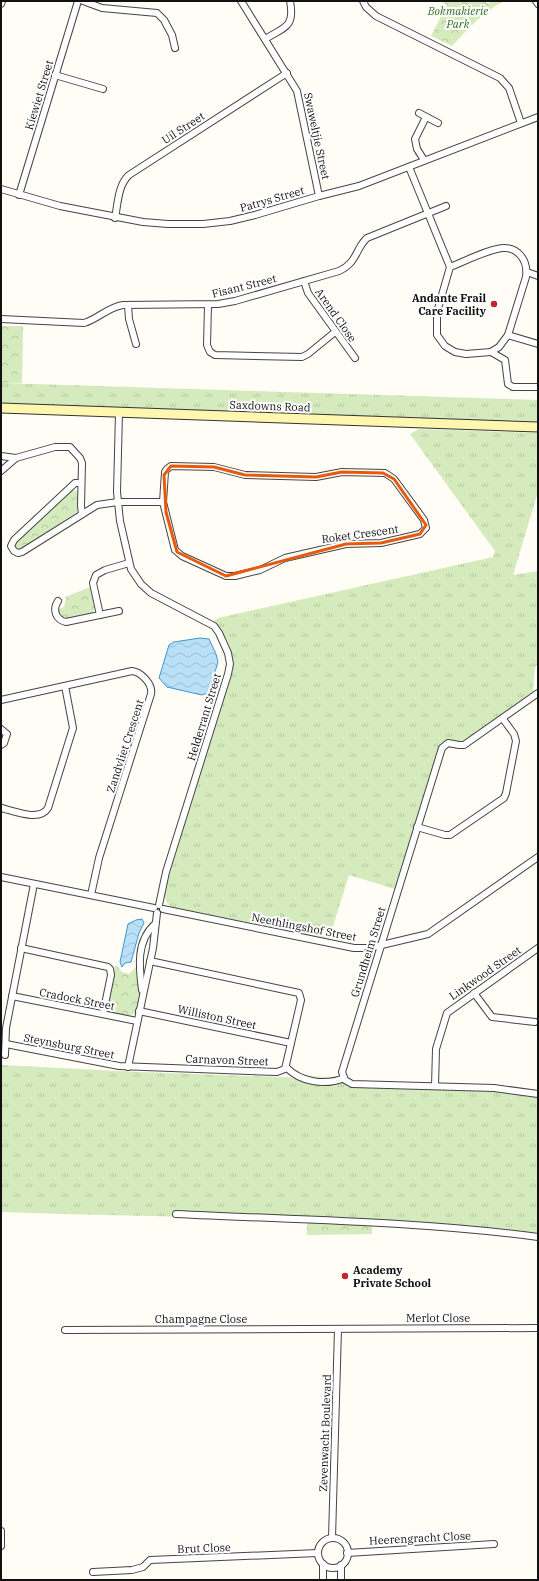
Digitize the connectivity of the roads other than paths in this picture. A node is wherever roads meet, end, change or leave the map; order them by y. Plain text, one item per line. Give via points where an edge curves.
1 (2, 1) edge
2 (78, 1) edge
3 (83, 1) edge
4 (241, 1) edge
5 (290, 1) edge
6 (363, 1) edge
7 (536, 1) edge
8 (1, 4) edge
9 (538, 4) edge
10 (265, 39) junction
11 (175, 48) dead end
12 (287, 73) junction
13 (55, 75) junction
14 (102, 89) dead end
15 (419, 113) dead end
16 (426, 117) junction
17 (538, 117) edge
18 (438, 123) dead end
19 (521, 123) junction
20 (424, 160) junction
21 (409, 167) junction
22 (1, 189) edge
23 (19, 195) junction
24 (319, 196) junction
25 (446, 206) dead end
26 (428, 213) junction
27 (115, 218) junction
28 (450, 267) junction
29 (527, 272) junction
30 (538, 276) edge
31 (304, 281) junction
32 (128, 305) junction
33 (208, 305) junction
34 (1, 319) edge
35 (336, 332) junction
36 (508, 335) junction
37 (136, 344) dead end
38 (538, 344) edge
39 (491, 352) junction
40 (355, 358) dead end
41 (538, 387) edge
42 (1, 408) edge
43 (119, 413) junction
44 (538, 427) edge
45 (1, 456) edge
46 (16, 458) junction
47 (1, 471) edge
48 (81, 483) junction
49 (118, 502) junction
50 (163, 502) junction
51 (82, 514) junction
52 (129, 563) junction
53 (58, 601) dead end
54 (119, 611) dead end
55 (100, 616) junction
56 (64, 686) junction
57 (538, 693) edge
58 (1, 700) edge
59 (503, 719) junction
60 (1, 729) edge
61 (1, 744) edge
62 (1, 808) edge
63 (417, 827) junction
64 (538, 857) edge
65 (1, 877) edge
66 (34, 884) junction
67 (91, 895) junction
68 (158, 909) junction
69 (155, 924) junction
70 (145, 935) junction
71 (154, 937) junction
72 (381, 945) junction
73 (21, 948) junction
74 (538, 948) edge
75 (150, 961) junction
76 (474, 993) junction
77 (143, 994) junction
78 (12, 996) junction
79 (139, 1011) junction
80 (102, 1014) junction
81 (137, 1021) junction
82 (535, 1022) dead end
83 (292, 1043) junction
84 (6, 1044) junction
85 (5, 1055) dead end
86 (128, 1067) junction
87 (286, 1068) junction
88 (344, 1078) junction
89 (435, 1086) junction
90 (538, 1094) edge
91 (176, 1214) dead end
92 (538, 1237) edge
93 (538, 1328) edge
94 (338, 1329) junction
95 (65, 1330) dead end
96 (1, 1531) edge
97 (332, 1538) junction
98 (494, 1544) dead end
99 (1, 1546) edge
100 (318, 1553) junction
101 (347, 1553) junction
102 (323, 1564) junction
103 (341, 1565) junction
104 (93, 1572) dead end
105 (323, 1580) edge
106 (341, 1580) edge

1 - 8 street
2 - 13 street, Kiewiet Street
3 - 11 street via 102,8 157,13 172,35
4 - 10 street, Swaweltjie Street
5 - 10 street via 290,22
6 - 19 street via 376,16 500,78 508,88
7 - 9 street
10 - 12 street, Swaweltjie Street
12 - 24 street, Swaweltjie Street via 300,99
12 - 27 street, Uil Street via 129,175 121,185
13 - 14 street
13 - 23 street, Kiewiet Street
15 - 16 street
16 - 18 street
16 - 20 street via 416,139 417,149
17 - 19 street, Patrys Street
19 - 20 street, Patrys Street
20 - 21 street, Patrys Street
21 - 24 street, Patrys Street via 359,186
21 - 26 street
22 - 23 street, Patrys Street
23 - 27 street, Patrys Street
24 - 27 street, Patrys Street via 255,215 203,224 168,224
25 - 26 street, Fisant Street
26 - 28 street
26 - 31 street, Fisant Street via 367,238 344,269
28 - 29 street via 495,249 505,248 514,250 522,256
28 - 39 street via 437,312 436,330 439,339 448,349 461,353
29 - 30 street
29 - 36 street
31 - 33 street, Fisant Street via 235,301
31 - 35 street, Arend Close via 308,293
32 - 33 street, Fisant Street
32 - 34 street, Fisant Street via 112,307 84,323
32 - 37 street
33 - 35 street via 207,345 210,352 215,354 302,357
35 - 40 street, Arend Close
36 - 38 street
36 - 39 street via 502,344
39 - 41 street via 504,360 508,384 513,387
42 - 43 street, Saxdowns Road
43 - 44 street, Saxdowns Road
43 - 49 street, Helderrant Street
45 - 46 street
46 - 47 street
46 - 48 street via 68,446 82,462
48 - 51 street
48 - 51 street via 75,483 14,540 12,550 22,552
49 - 50 street
49 - 51 street via 97,505
49 - 52 street, Helderrant Street
50 - 50 street, Roket Crescent via 177,552 226,576 260,570 285,558 346,544 381,543 420,534 426,525 394,479 383,473 342,472 316,477 253,475 214,467 171,466 164,472
52 - 55 street via 96,575 93,583
52 - 68 street, Helderrant Street via 137,579 152,593 214,626 229,658 228,674 166,872
53 - 55 street via 56,613 63,622
54 - 55 street
56 - 58 street, Zandvliet Crescent
56 - 62 street via 73,728 47,810 38,816
56 - 67 street, Zandvliet Crescent via 134,671 140,674 152,689 99,858
57 - 59 street
59 - 63 street, Grundheim Street via 464,745 446,743 442,748
59 - 63 street via 516,741 504,798 453,834 445,835
60 - 61 street via 7,734 4,743
63 - 72 street, Grundheim Street
64 - 72 street, Neethlingshof Street via 428,934
65 - 66 street, Neethlingshof Street
66 - 67 street, Neethlingshof Street
66 - 73 street
67 - 68 street, Neethlingshof Street
68 - 69 street, Helderrant Street
68 - 72 street, Neethlingshof Street via 354,948
69 - 70 street
69 - 71 street, Helderrant Street
70 - 71 street
70 - 77 street via 139,964
71 - 75 street, Helderrant Street
72 - 88 street, Grundheim Street via 342,1069
73 - 78 street
73 - 80 street via 108,967 111,975
74 - 76 street, Linkwood Street
75 - 77 street, Helderrant Street
75 - 83 street via 297,991 301,1000
76 - 82 street via 492,1017
76 - 89 street, Linkwood Street via 446,1014 436,1049
77 - 79 street, Helderrant Street
78 - 80 street, Cradock Street
78 - 84 street
79 - 81 street, Helderrant Street
79 - 83 street, Williston Street
80 - 81 street, Cradock Street
81 - 86 street, Helderrant Street
83 - 87 street
84 - 85 street
84 - 86 street, Steynsburg Street
86 - 87 street, Carnavon Street via 277,1072
87 - 88 street via 302,1079 335,1082
88 - 89 street via 352,1084
89 - 90 street via 505,1088
91 - 92 street via 402,1224
93 - 94 street, Merlot Close
94 - 95 street, Champagne Close
94 - 97 street, Zevenwacht Boulevard
96 - 99 street
97 - 100 street via 323,1542
97 - 101 street via 337,1538 344,1544
98 - 101 street, Heerengracht Close
100 - 102 street
100 - 104 street, Brut Close via 150,1560 143,1567 132,1570
101 - 103 street
102 - 103 street via 332,1567
102 - 105 street
103 - 106 street

